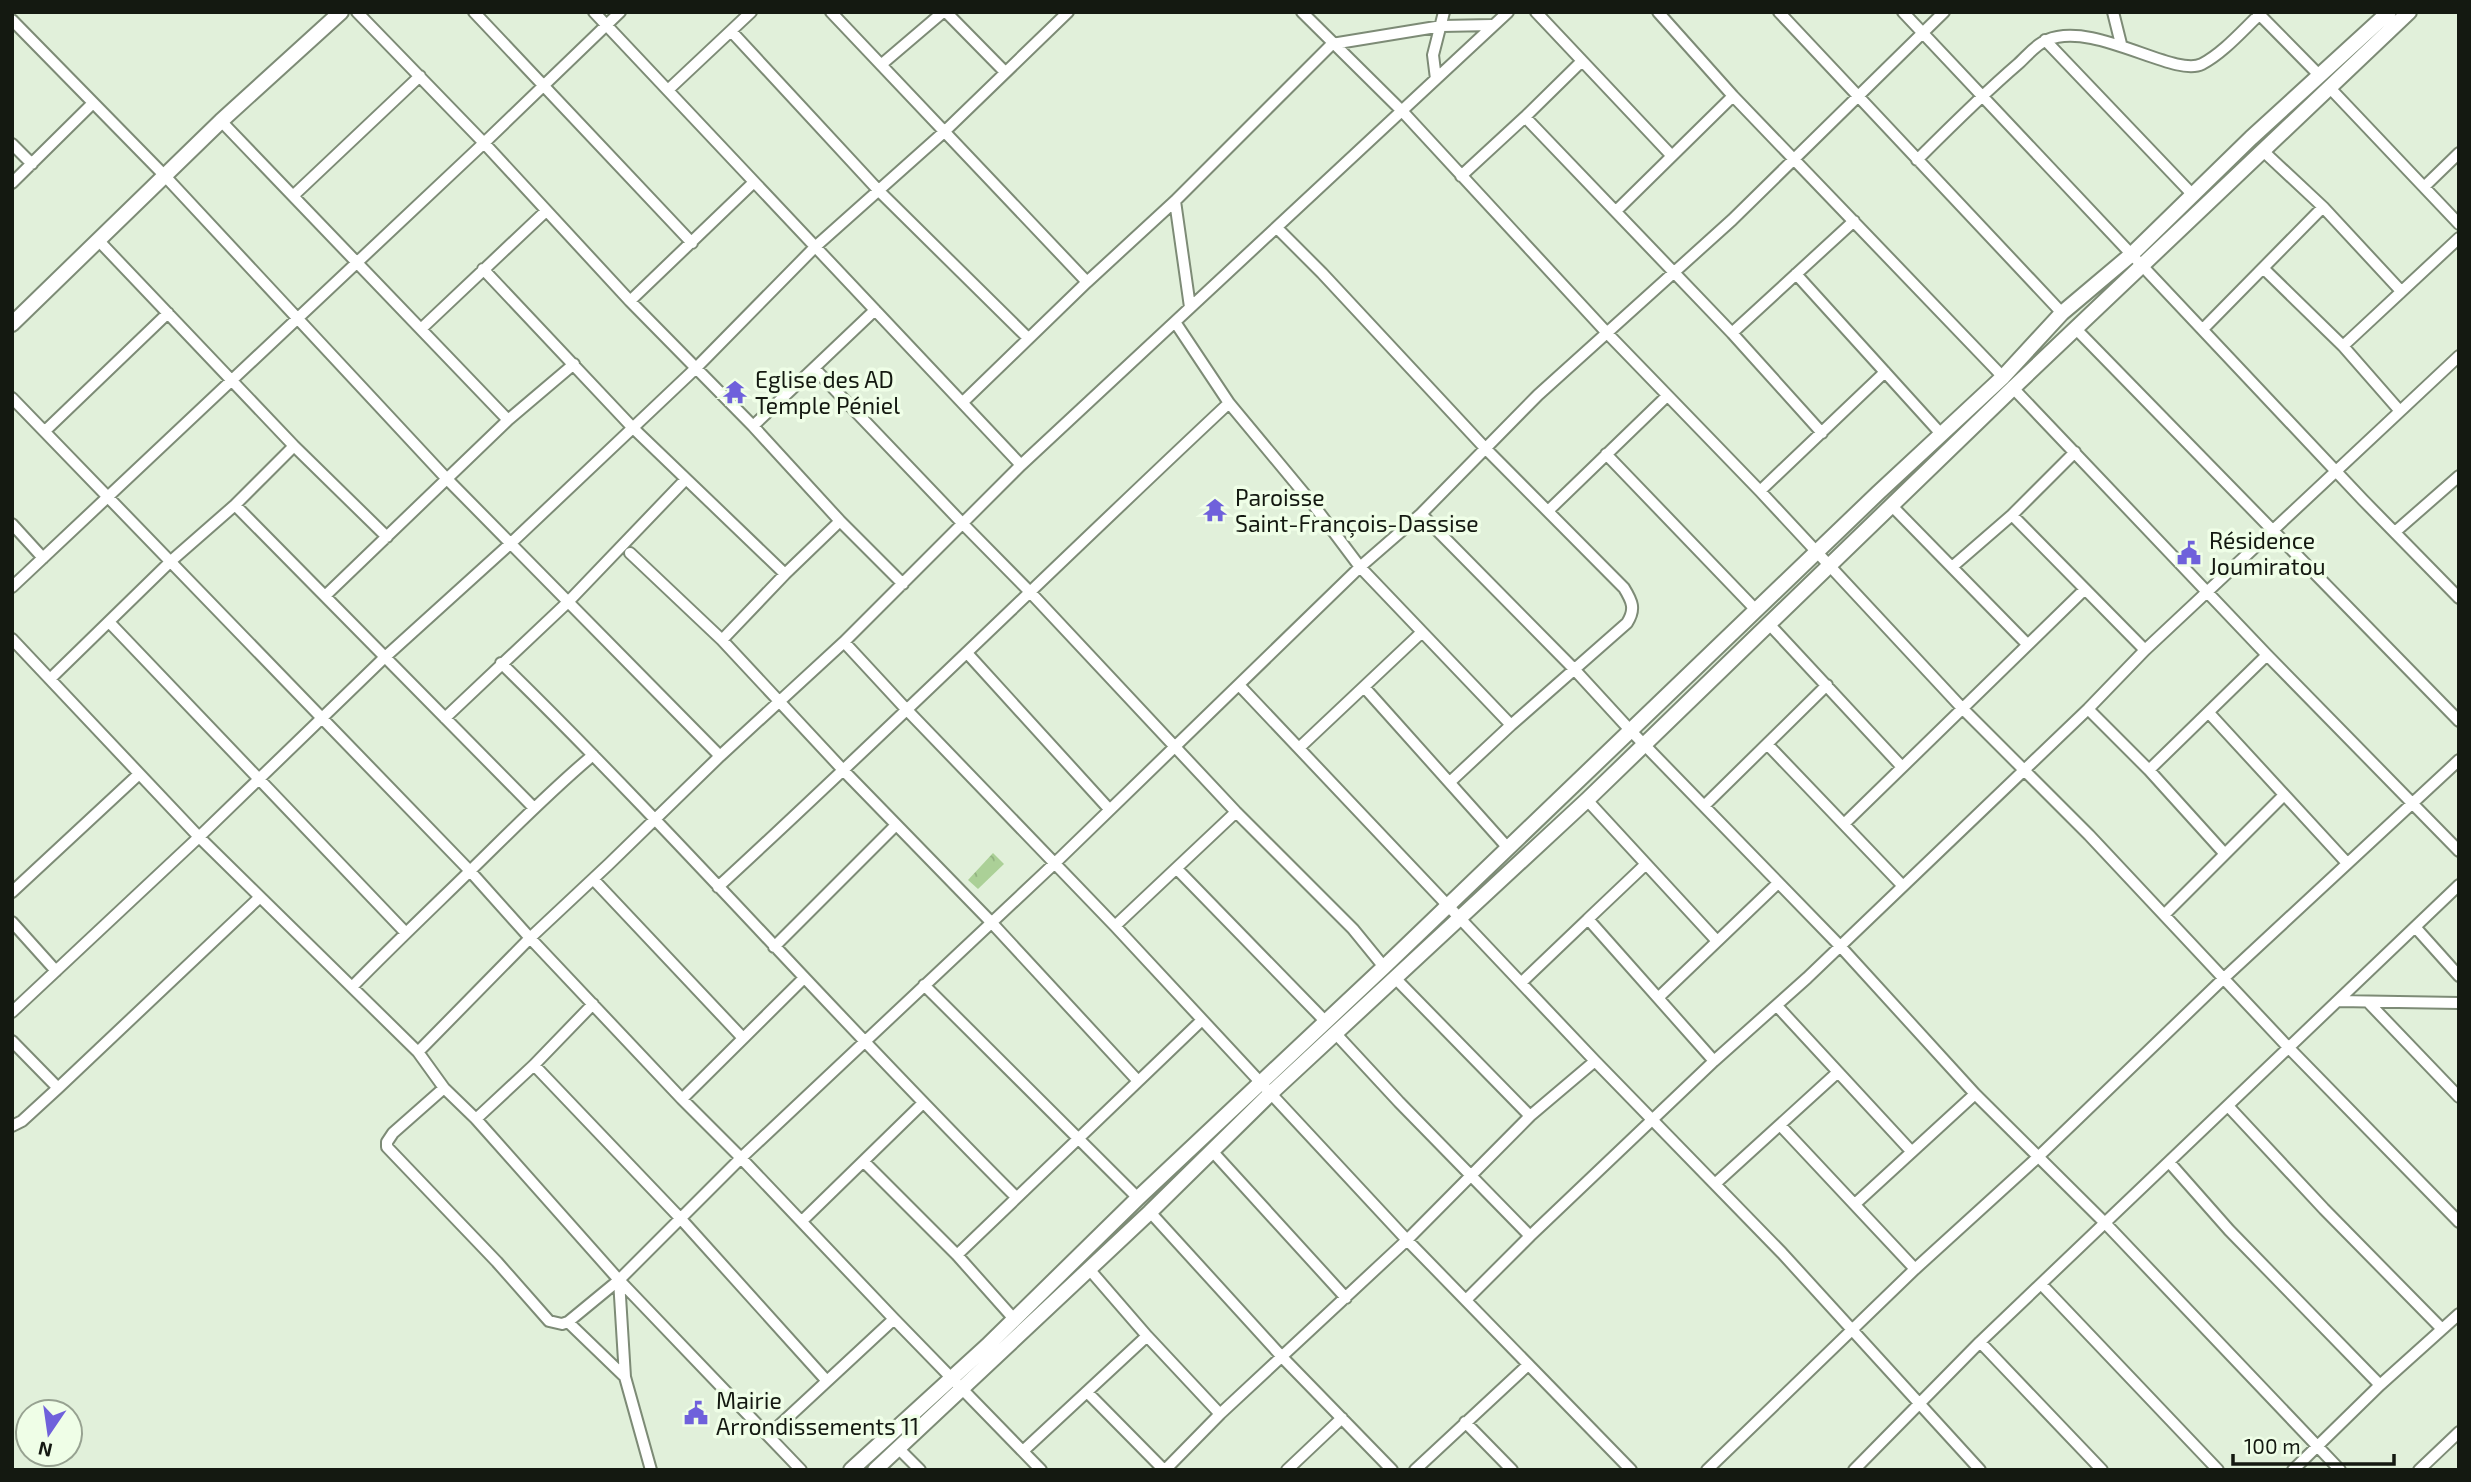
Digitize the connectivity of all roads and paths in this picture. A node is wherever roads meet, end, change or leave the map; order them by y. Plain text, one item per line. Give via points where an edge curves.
1 (341, 12) edge
2 (357, 12) edge
3 (474, 12) edge
4 (594, 12) edge
5 (620, 12) edge
6 (751, 12) edge
7 (831, 12) edge
8 (944, 12) edge
9 (1068, 12) edge
10 (1302, 12) edge
11 (1444, 12) edge
12 (1508, 12) edge
13 (1536, 12) edge
14 (1658, 12) edge
15 (1779, 12) edge
16 (1903, 12) edge
17 (1944, 12) edge
18 (2113, 12) edge
19 (2409, 12) edge
20 (2258, 14) edge
21 (2382, 15) edge
22 (12, 20) edge
23 (606, 25) junction
24 (1492, 25) junction
25 (1442, 26) junction
26 (731, 32) junction
27 (1923, 33) junction
28 (2045, 40) junction
29 (1332, 44) junction
30 (2121, 44) junction
31 (1581, 62) junction
32 (882, 64) junction
33 (1005, 72) junction
34 (420, 76) junction
35 (1437, 79) junction
36 (2324, 81) junction
37 (542, 85) junction
38 (668, 90) junction
39 (1982, 95) junction
40 (1733, 96) junction
41 (1858, 97) junction
42 (93, 103) junction
43 (1403, 112) junction
44 (1525, 117) junction
45 (221, 121) junction
46 (944, 132) junction
47 (484, 143) junction
48 (12, 144) edge
49 (2262, 150) junction
50 (2459, 153) edge
51 (1671, 155) junction
52 (1793, 159) junction
53 (1917, 160) junction
54 (32, 164) junction
55 (164, 175) junction
56 (1461, 176) junction
57 (754, 182) junction
58 (12, 183) edge
59 (2425, 186) junction
60 (880, 192) junction
61 (2192, 194) junction
62 (294, 195) junction
63 (1175, 201) junction
64 (2323, 207) junction
65 (546, 211) junction
66 (1616, 211) junction
67 (1854, 221) junction
68 (2459, 224) edge
69 (1277, 228) junction
70 (2459, 237) edge
71 (99, 241) junction
72 (692, 243) junction
73 (815, 247) junction
74 (2132, 254) junction
75 (357, 263) junction
76 (2143, 266) junction
77 (2263, 268) junction
78 (483, 269) junction
79 (1674, 274) junction
80 (1796, 274) junction
81 (1087, 282) junction
82 (2401, 290) junction
83 (630, 301) junction
84 (1190, 307) junction
85 (875, 310) junction
86 (168, 313) junction
87 (2062, 313) junction
88 (296, 318) junction
89 (1175, 323) junction
90 (12, 324) edge
91 (421, 329) junction
92 (2076, 329) junction
93 (2203, 329) junction
94 (1732, 333) junction
95 (1608, 334) junction
96 (1028, 338) junction
97 (2343, 346) junction
98 (2459, 356) edge
99 (574, 364) junction
100 (695, 369) junction
101 (815, 369) junction
102 (1885, 372) junction
103 (2003, 377) junction
104 (232, 381) junction
105 (2014, 388) junction
106 (1667, 396) junction
107 (12, 398) edge
108 (964, 402) junction
109 (1229, 403) junction
110 (2399, 410) junction
111 (508, 420) junction
112 (753, 426) junction
113 (632, 427) junction
114 (45, 431) junction
115 (1822, 433) junction
116 (1942, 435) junction
117 (294, 446) junction
118 (1485, 448) junction
119 (2075, 452) junction
120 (1606, 454) junction
121 (1021, 465) junction
122 (2337, 471) junction
123 (2459, 476) edge
124 (447, 479) junction
125 (685, 480) junction
126 (1760, 491) junction
127 (109, 496) junction
128 (235, 505) junction
129 (1892, 506) junction
130 (1549, 510) junction
131 (1421, 514) junction
132 (2012, 515) junction
133 (840, 521) junction
134 (12, 524) edge
135 (962, 524) junction
136 (2272, 530) junction
137 (2395, 532) junction
138 (387, 537) junction
139 (510, 544) junction
140 (1817, 552) junction
141 (630, 554) dead end
142 (44, 558) junction
143 (171, 561) junction
144 (1360, 567) junction
145 (1831, 567) junction
146 (1952, 567) junction
147 (785, 574) junction
148 (903, 584) junction
149 (12, 587) edge
150 (2084, 590) junction
151 (1030, 592) junction
152 (2207, 592) junction
153 (325, 596) junction
154 (2459, 598) edge
155 (568, 602) junction
156 (1757, 611) junction
157 (110, 622) junction
158 (1770, 625) junction
159 (1421, 633) junction
160 (12, 639) edge
161 (722, 640) junction
162 (845, 642) junction
163 (2028, 644) junction
164 (2145, 650) junction
165 (967, 653) junction
166 (2267, 655) junction
167 (384, 658) junction
168 (501, 663) junction
169 (1574, 669) junction
170 (50, 679) junction
171 (1239, 685) junction
172 (1827, 685) junction
173 (1364, 687) junction
174 (778, 701) junction
175 (1962, 708) junction
176 (906, 709) junction
177 (2088, 709) junction
178 (2209, 713) junction
179 (445, 718) junction
180 (322, 719) junction
181 (2459, 721) edge
182 (1511, 725) junction
183 (1630, 730) junction
184 (1645, 744) junction
185 (1768, 745) junction
186 (1173, 746) junction
187 (1299, 748) junction
188 (593, 755) junction
189 (720, 756) junction
190 (2459, 760) edge
191 (1901, 766) junction
192 (2025, 769) junction
193 (2149, 770) junction
194 (844, 771) junction
195 (138, 775) junction
196 (260, 780) junction
197 (1451, 781) junction
198 (2283, 796) junction
199 (1587, 800) junction
200 (2414, 803) junction
201 (1705, 806) junction
202 (534, 808) junction
203 (1109, 809) junction
204 (1236, 812) junction
205 (656, 818) junction
206 (1845, 823) junction
207 (896, 825) junction
208 (199, 838) junction
209 (1508, 848) junction
210 (2459, 851) edge
211 (2224, 853) junction
212 (1055, 863) junction
213 (2347, 863) junction
214 (1646, 864) junction
215 (1177, 869) junction
216 (470, 872) junction
217 (593, 879) junction
218 (1778, 883) junction
219 (2459, 885) edge
220 (1903, 886) junction
221 (719, 887) junction
222 (12, 892) edge
223 (259, 898) junction
224 (1447, 905) junction
225 (2165, 914) junction
226 (1460, 918) junction
227 (1588, 919) junction
228 (12, 922) edge
229 (991, 922) junction
230 (1115, 926) junction
231 (2416, 928) junction
232 (405, 932) junction
233 (530, 938) junction
234 (1717, 941) junction
235 (1840, 946) junction
236 (774, 947) junction
237 (1384, 967) junction
238 (56, 971) junction
239 (2459, 976) edge
240 (804, 978) junction
241 (2224, 978) junction
242 (1395, 979) junction
243 (1522, 982) junction
244 (924, 985) junction
245 (352, 987) junction
246 (1659, 997) junction
247 (2338, 1001) junction
248 (2368, 1002) junction
249 (2459, 1003) edge
250 (593, 1004) junction
251 (1777, 1006) junction
252 (12, 1012) edge
253 (1201, 1021) junction
254 (1326, 1022) junction
255 (1336, 1034) junction
256 (743, 1038) junction
257 (12, 1041) edge
258 (864, 1042) junction
259 (2287, 1046) junction
260 (418, 1052) junction
261 (1595, 1061) junction
262 (1714, 1061) junction
263 (534, 1065) junction
264 (1838, 1072) junction
265 (1138, 1081) junction
266 (58, 1088) junction
267 (444, 1088) junction
268 (1266, 1088) junction
269 (1975, 1094) junction
270 (2459, 1097) edge
271 (682, 1099) junction
272 (923, 1103) junction
273 (2228, 1106) junction
274 (1530, 1116) junction
275 (476, 1119) junction
276 (1653, 1120) junction
277 (1780, 1125) junction
278 (12, 1126) edge
279 (1079, 1139) junction
280 (1911, 1151) junction
281 (1213, 1152) junction
282 (741, 1158) junction
283 (2037, 1158) junction
284 (2169, 1162) junction
285 (864, 1163) junction
286 (1470, 1175) junction
287 (1716, 1183) junction
288 (1016, 1197) junction
289 (1138, 1198) junction
290 (1854, 1204) junction
291 (1150, 1212) junction
292 (681, 1219) junction
293 (803, 1221) junction
294 (2459, 1222) edge
295 (2106, 1224) junction
296 (1530, 1236) junction
297 (1407, 1240) junction
298 (957, 1255) junction
299 (1089, 1269) junction
300 (1915, 1269) junction
301 (619, 1280) junction
302 (2042, 1284) junction
303 (1346, 1298) junction
304 (1466, 1300) junction
305 (2459, 1314) edge
306 (894, 1319) junction
307 (1014, 1320) junction
308 (568, 1322) junction
309 (2442, 1329) junction
310 (1852, 1331) junction
311 (1147, 1336) junction
312 (1980, 1342) junction
313 (1283, 1358) junction
314 (1528, 1365) junction
315 (625, 1377) junction
316 (827, 1380) junction
317 (957, 1384) junction
318 (2380, 1385) junction
319 (1087, 1392) junction
320 (1919, 1404) junction
321 (1220, 1414) junction
322 (1342, 1418) junction
323 (1465, 1422) junction
324 (2459, 1432) edge
325 (769, 1435) junction
326 (2317, 1446) junction
327 (899, 1449) junction
328 (1023, 1451) junction
329 (1861, 1467) edge
330 (651, 1470) edge
331 (801, 1470) edge
332 (851, 1470) edge
333 (875, 1470) edge
334 (920, 1470) edge
335 (1041, 1470) edge
336 (1164, 1470) edge
337 (1287, 1470) edge
338 (1392, 1470) edge
339 (1415, 1470) edge
340 (1511, 1470) edge
341 (1631, 1470) edge
342 (1707, 1470) edge
343 (1979, 1470) edge
344 (2102, 1470) edge
345 (2218, 1470) edge
346 (2293, 1470) edge
347 (2340, 1470) edge
348 (2418, 1470) edge

1 - 45 main road
2 - 34 street
3 - 37 street
4 - 23 street
5 - 23 street
6 - 26 street
7 - 32 street
8 - 32 street
8 - 33 street
9 - 33 street
10 - 29 street
11 - 25 street
12 - 24 street
13 - 31 street
14 - 40 street
15 - 41 street
16 - 27 street
17 - 27 street
18 - 30 street
19 - 36 main road
20 - 30 street via 2199,65 2182,65
20 - 36 street
21 - 36 main road
22 - 42 street
23 - 37 street
23 - 38 street
24 - 25 street
24 - 35 street
25 - 29 street
25 - 35 street via 1433,55
26 - 38 street
26 - 60 street
27 - 39 street
27 - 41 street
28 - 30 street via 2065,36
28 - 39 street
28 - 61 street
29 - 43 street
29 - 63 street
31 - 44 street
31 - 51 street
32 - 46 street
33 - 46 street
34 - 47 street
34 - 62 street
35 - 43 street
36 - 49 main road
36 - 59 street
36 - 61 main road
37 - 47 street
37 - 72 street
38 - 57 street
39 - 53 street
39 - 74 street
40 - 51 street
40 - 52 street
41 - 52 street
41 - 53 street
42 - 54 street
42 - 55 street
43 - 56 street
43 - 69 street
44 - 56 street
44 - 66 street
45 - 55 main road
45 - 62 street
46 - 60 street
46 - 81 street
47 - 65 street
47 - 75 street
48 - 54 street
49 - 64 street
49 - 76 main road
50 - 59 street
51 - 66 street
52 - 67 street
52 - 79 street
53 - 87 street
54 - 58 street
55 - 71 main road
55 - 88 street
56 - 95 street
57 - 72 street
57 - 73 street
59 - 68 street
60 - 73 street
60 - 96 street
61 - 74 main road
62 - 75 street
63 - 81 street
63 - 84 street
64 - 77 street
64 - 82 street
65 - 78 street
65 - 83 street
66 - 79 street
67 - 80 street
67 - 103 street
69 - 84 street
69 - 118 street
70 - 82 street
71 - 86 street
71 - 90 main road
72 - 83 street
73 - 85 street
73 - 100 street
74 - 76 street
74 - 87 main road
75 - 88 street
75 - 91 street
76 - 92 main road
76 - 93 street
77 - 93 street
77 - 97 street
78 - 91 street
78 - 99 street
79 - 94 street
79 - 95 street
80 - 94 street
80 - 102 street
81 - 96 street
82 - 97 street
83 - 100 street
84 - 89 street
85 - 101 street
85 - 108 street
86 - 104 street
86 - 114 street
87 - 103 main road
88 - 104 street
88 - 124 street
89 - 109 street
89 - 121 street
91 - 111 street
92 - 105 main road
92 - 136 street
93 - 122 street
94 - 115 street
95 - 106 street
95 - 118 street
96 - 108 street
97 - 110 street
98 - 110 street
99 - 111 street
99 - 113 street
100 - 112 street
100 - 113 street
101 - 112 street
101 - 135 street
102 - 115 street
102 - 116 street
103 - 116 main road
104 - 117 street
104 - 127 street
105 - 119 street
105 - 129 main road
106 - 120 street
106 - 126 street
107 - 114 street
108 - 121 street
109 - 144 street
109 - 151 street
110 - 122 street
111 - 124 street
112 - 133 street
113 - 125 street
113 - 139 street
114 - 127 street
115 - 126 street
116 - 140 main road
117 - 128 street
117 - 138 street
118 - 130 street
118 - 131 street
119 - 132 street
119 - 152 street
120 - 130 street
120 - 156 street
121 - 135 street
122 - 136 street
122 - 137 street
123 - 137 street
124 - 138 street
124 - 139 street
125 - 147 street
125 - 155 street
126 - 140 street
127 - 142 street
127 - 143 street
128 - 143 street
128 - 153 street
129 - 145 main road
129 - 146 street
130 - 169 street via 1624,589 1633,608 1627,623
131 - 144 street
131 - 169 street
132 - 146 street
132 - 150 street
133 - 147 street
133 - 148 street
134 - 142 street
135 - 148 street
135 - 151 street
136 - 152 street
136 - 181 street
137 - 154 street
138 - 153 street
139 - 155 street
139 - 167 street
140 - 145 street
140 - 156 main road
141 - 161 street
142 - 149 street
143 - 157 street
143 - 180 street
144 - 159 street
144 - 171 street
145 - 158 main road
145 - 175 street
146 - 163 street
147 - 161 street
148 - 162 street
150 - 163 street
150 - 164 street
151 - 165 street
151 - 186 street
152 - 164 street
152 - 166 street
153 - 167 street
155 - 168 street
155 - 189 street
156 - 183 main road
157 - 170 street
157 - 196 street
158 - 172 street
158 - 184 main road
159 - 173 street
159 - 182 street
160 - 170 street
161 - 174 street
162 - 174 street
162 - 176 street
163 - 175 street
164 - 177 street
165 - 176 street
165 - 203 street
166 - 178 street
166 - 200 street
167 - 179 street
167 - 180 street
168 - 179 street
168 - 188 street
169 - 182 street
169 - 183 street
170 - 195 street
171 - 186 street
171 - 187 street
172 - 185 street
172 - 191 street
173 - 187 street
173 - 197 street
174 - 189 street
174 - 194 street
175 - 191 street
175 - 192 street
176 - 194 street
176 - 212 street
177 - 192 street
177 - 193 street
178 - 193 street
178 - 198 street
179 - 202 street
180 - 196 street
180 - 216 street
182 - 197 street
183 - 184 street
183 - 209 main road
184 - 199 main road
184 - 201 street
185 - 201 street
185 - 206 street
186 - 203 street
186 - 204 street
187 - 224 street
188 - 202 street
188 - 205 street
189 - 205 street
190 - 200 street
191 - 206 street
192 - 220 street
192 - 225 street
193 - 211 street
194 - 207 street
194 - 221 street
195 - 208 street
195 - 222 street
196 - 208 street
196 - 232 street
197 - 209 street
198 - 211 street
198 - 213 street
199 - 214 street
199 - 226 main road
200 - 210 street
200 - 213 street
201 - 218 street
202 - 216 street
203 - 212 street
204 - 215 street
204 - 237 street via 1353,929
205 - 217 street
205 - 221 street
206 - 220 street
207 - 229 street
207 - 236 street
208 - 223 street
208 - 238 street
209 - 224 main road
211 - 225 street
212 - 229 street
212 - 230 street
213 - 241 street
214 - 227 street
214 - 234 street
215 - 230 street
215 - 254 street
216 - 232 street
216 - 233 street
217 - 233 street
217 - 256 street
218 - 234 street
218 - 235 street
219 - 231 street
220 - 235 street
221 - 236 street
223 - 245 street
223 - 266 street
224 - 226 street
224 - 237 main road
225 - 241 street
226 - 242 main road
226 - 243 street
227 - 243 street
227 - 246 street
228 - 238 street
229 - 244 street
229 - 265 street
230 - 253 street
231 - 239 street
231 - 247 street
232 - 245 street
233 - 250 street
233 - 260 street
234 - 246 street
235 - 251 street
235 - 269 street
236 - 240 street
237 - 254 main road
238 - 252 street
240 - 256 street
240 - 258 street
241 - 259 street
241 - 283 street
242 - 255 main road
242 - 274 street
243 - 261 street
244 - 258 street
244 - 279 street
245 - 260 street
246 - 262 street
247 - 248 street
247 - 259 street
248 - 249 street
248 - 270 street
250 - 263 street
250 - 271 street
251 - 262 street
251 - 264 street
253 - 265 street
253 - 268 street
254 - 268 main road
255 - 268 main road
255 - 286 street
256 - 271 street
257 - 266 street
258 - 272 street
258 - 282 street
259 - 273 street
259 - 294 street
260 - 267 street
261 - 274 street
261 - 276 street
262 - 276 street
263 - 275 street
263 - 292 street
264 - 277 street
264 - 280 street
265 - 279 street
266 - 278 street
267 - 275 street
267 - 308 street via 393,1133 387,1147 549,1321
268 - 281 main road
268 - 289 main road
268 - 297 street
269 - 280 street
269 - 283 street
271 - 282 street
272 - 285 street
272 - 288 street
273 - 284 street
273 - 309 street
274 - 286 street
275 - 301 street
276 - 287 street
276 - 296 street
277 - 287 street
277 - 290 street
279 - 288 street
279 - 289 street
280 - 290 street
281 - 291 main road
281 - 303 street
282 - 292 street
282 - 293 street
283 - 295 street
283 - 300 street
284 - 295 street
284 - 318 street
285 - 293 street
285 - 298 street
286 - 296 street
286 - 297 street
287 - 310 street
288 - 298 street
289 - 307 main road
290 - 300 street
291 - 299 main road
291 - 313 street
292 - 301 street
292 - 316 street
293 - 306 street
295 - 302 street
295 - 326 street
296 - 304 street
297 - 303 street
297 - 304 street
298 - 307 street
299 - 311 street
299 - 317 main road
300 - 310 street
301 - 308 street
301 - 315 street
301 - 325 street
302 - 312 street
302 - 345 street
303 - 313 street
304 - 314 street
305 - 309 street
306 - 316 street
306 - 317 street
307 - 317 main road
308 - 315 street
309 - 318 street
310 - 320 street
310 - 342 street
311 - 319 street
311 - 321 street
312 - 320 street
312 - 344 street
313 - 321 street
313 - 322 street
314 - 323 street
314 - 341 street
315 - 330 street
316 - 325 street
317 - 327 main road
317 - 328 street
317 - 332 main road
318 - 326 street
319 - 328 street
319 - 336 street
320 - 329 street
320 - 343 street
321 - 336 street
322 - 337 street
322 - 338 street
323 - 339 street
323 - 340 street
324 - 348 street
325 - 331 street
326 - 346 street
326 - 347 street
327 - 333 main road
327 - 334 street
328 - 335 street

